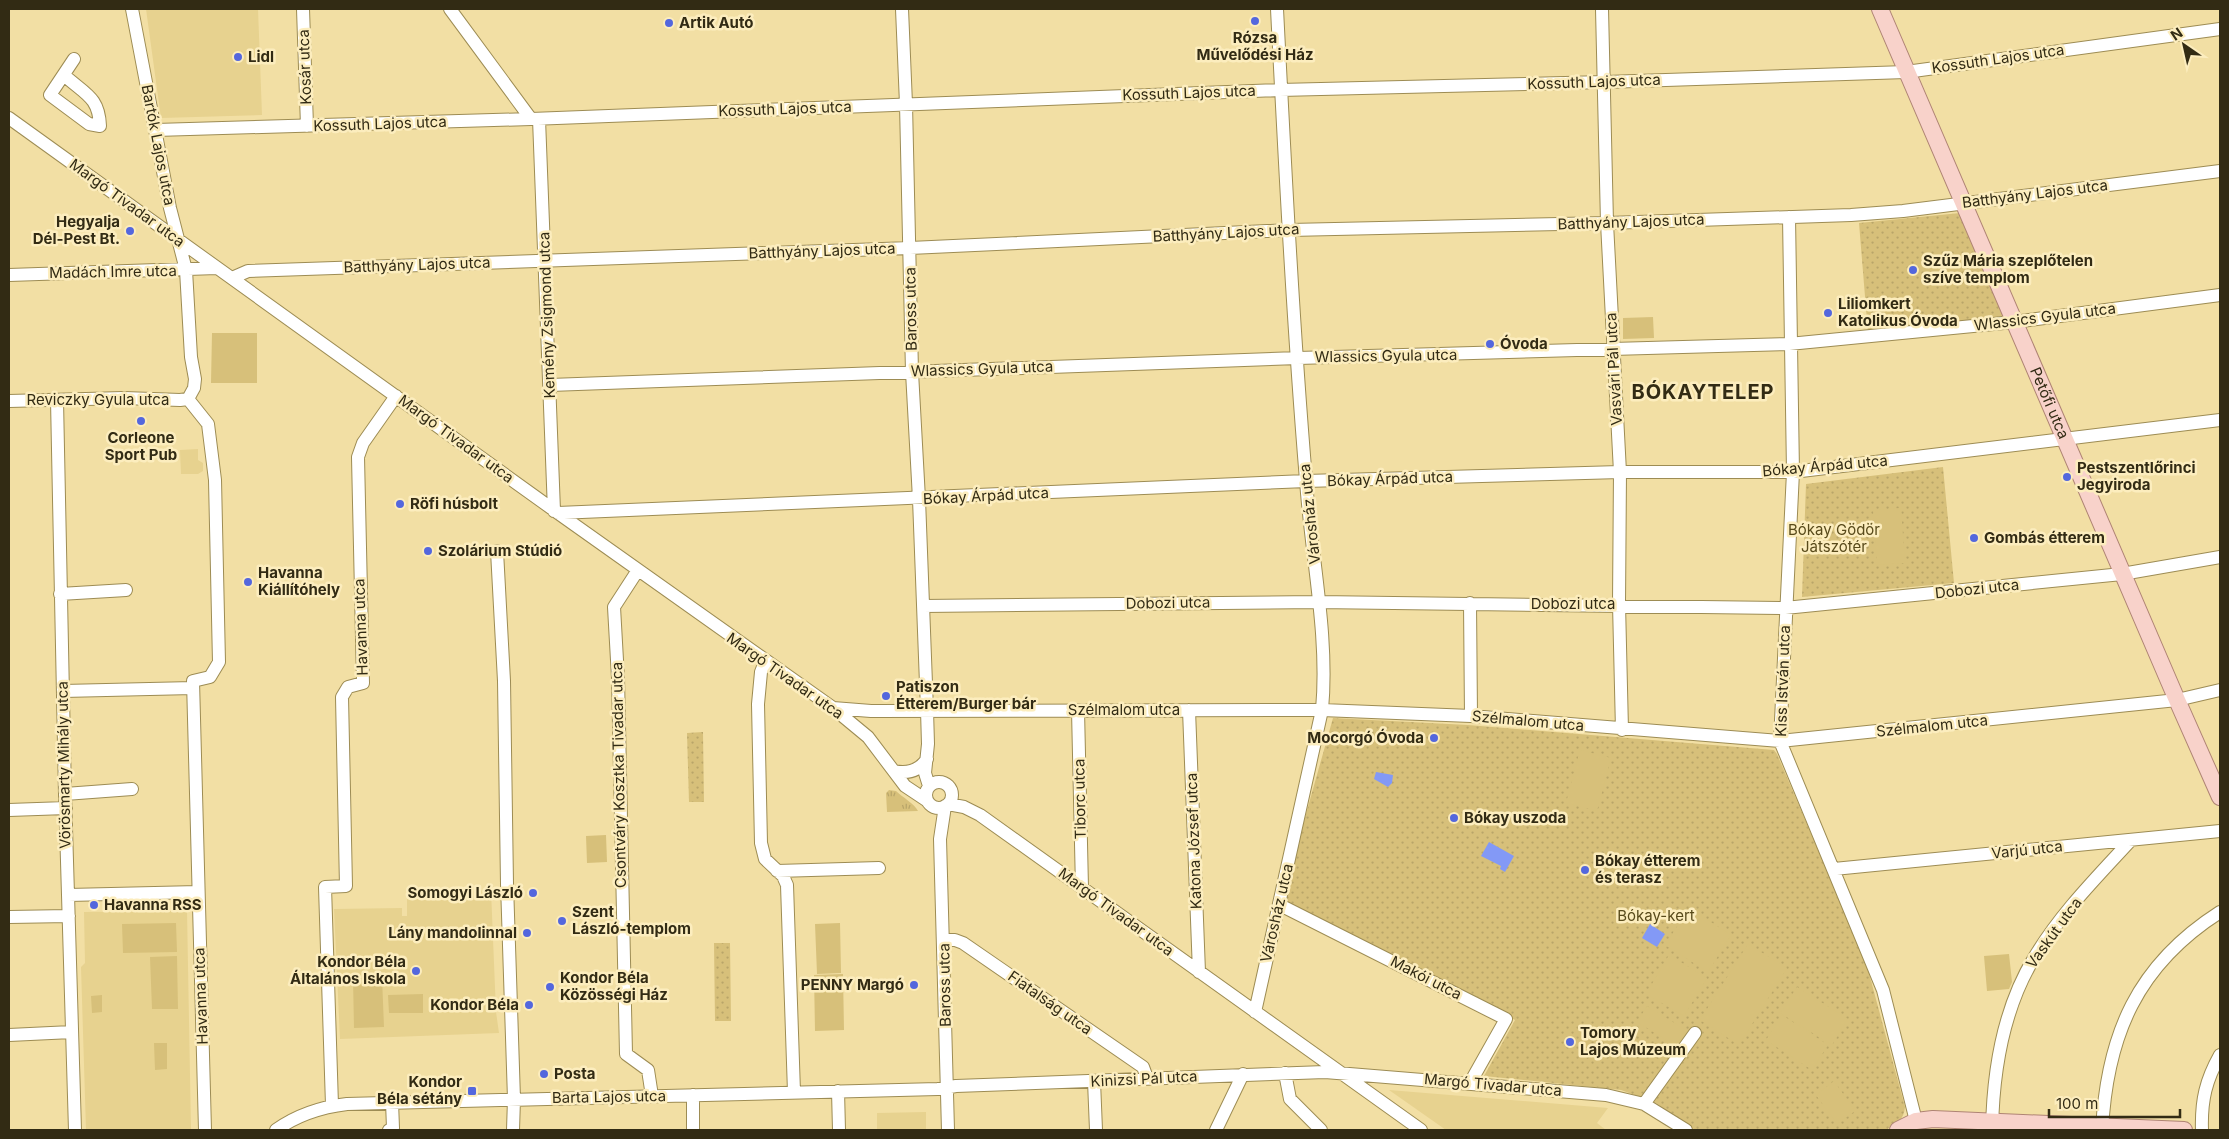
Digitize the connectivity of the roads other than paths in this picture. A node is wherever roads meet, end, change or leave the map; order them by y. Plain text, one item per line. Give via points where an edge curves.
1 (132, 9) edge
2 (303, 9) edge
3 (450, 9) edge
4 (902, 9) edge
5 (1277, 9) edge
6 (1602, 9) edge
7 (1880, 9) edge
8 (2220, 29) edge
9 (74, 59) dead end
10 (1906, 72) junction
11 (65, 76) dead end
12 (1605, 82) junction
13 (1280, 90) junction
14 (906, 104) junction
15 (9, 118) edge
16 (535, 119) junction
17 (307, 126) junction
18 (156, 130) junction
19 (2220, 171) edge
20 (1964, 203) junction
21 (1789, 217) junction
22 (1607, 223) junction
23 (1290, 230) junction
24 (178, 240) junction
25 (910, 248) junction
26 (546, 260) junction
27 (217, 268) junction
28 (186, 270) junction
29 (9, 275) edge
30 (232, 278) junction
31 (2220, 295) edge
32 (2014, 322) junction
33 (1789, 344) junction
34 (1612, 350) junction
35 (1298, 358) junction
36 (912, 372) junction
37 (550, 385) junction
38 (396, 396) junction
39 (188, 399) junction
40 (57, 400) junction
41 (9, 401) edge
42 (2220, 420) edge
43 (2065, 440) junction
44 (1620, 472) junction
45 (1793, 472) junction
46 (1306, 481) junction
47 (920, 498) junction
48 (556, 512) junction
49 (497, 551) dead end
50 (2220, 557) edge
51 (638, 570) junction
52 (2122, 574) junction
53 (126, 590) dead end
54 (60, 594) junction
55 (1318, 602) junction
56 (1470, 603) junction
57 (1619, 604) junction
58 (923, 606) junction
59 (1785, 608) junction
60 (765, 662) junction
61 (193, 688) junction
62 (2220, 690) edge
63 (63, 691) junction
64 (2177, 700) junction
65 (833, 708) junction
66 (927, 710) junction
67 (1078, 710) junction
68 (1189, 710) junction
69 (1322, 710) junction
70 (1472, 716) junction
71 (1622, 730) junction
72 (1780, 741) junction
73 (927, 759) junction
74 (894, 771) junction
75 (132, 789) dead end
76 (951, 790) junction
77 (931, 792) junction
78 (65, 794) junction
79 (2220, 797) edge
80 (947, 805) junction
81 (66, 808) junction
82 (9, 810) edge
83 (980, 816) junction
84 (2220, 831) edge
85 (940, 839) junction
86 (2131, 840) junction
87 (879, 868) dead end
88 (1834, 869) junction
89 (777, 871) junction
90 (1082, 888) junction
91 (198, 889) junction
92 (68, 895) junction
93 (1280, 905) junction
94 (2220, 912) edge
95 (70, 916) junction
96 (9, 917) edge
97 (943, 940) junction
98 (1199, 972) junction
99 (1255, 1012) junction
100 (72, 1032) junction
101 (1694, 1033) dead end
102 (9, 1035) edge
103 (1301, 1045) junction
104 (2220, 1055) edge
105 (1340, 1072) junction
106 (1289, 1073) junction
107 (1243, 1074) junction
108 (1147, 1078) junction
109 (1094, 1081) junction
110 (1470, 1083) junction
111 (947, 1088) junction
112 (838, 1091) junction
113 (794, 1092) junction
114 (693, 1095) junction
115 (652, 1096) junction
116 (514, 1099) junction
117 (392, 1102) junction
118 (1644, 1104) junction
119 (332, 1105) junction
120 (1916, 1121) junction
121 (1992, 1126) edge
122 (2102, 1128) edge
123 (75, 1130) edge
124 (205, 1130) edge
125 (276, 1130) edge
126 (389, 1130) edge
127 (512, 1130) edge
128 (693, 1130) edge
129 (839, 1130) edge
130 (948, 1130) edge
131 (1096, 1130) edge
132 (1216, 1130) edge
133 (1320, 1130) edge
134 (1421, 1130) edge
135 (1686, 1130) edge
136 (1898, 1130) edge
137 (2184, 1130) edge
138 (2202, 1130) edge

1 - 18 street, Bartók Lajos utca
2 - 17 street, Kosár utca
3 - 16 street
4 - 14 street, Baross utca
5 - 13 street, Városház utca
6 - 12 street, Vasvári Pál utca
7 - 10 main road, Petőfi utca
8 - 10 street, Kossuth Lajos utca
9 - 11 street
10 - 12 street, Kossuth Lajos utca
10 - 20 main road, Petőfi utca
12 - 13 street, Kossuth Lajos utca
12 - 22 street, Vasvári Pál utca
13 - 14 street, Kossuth Lajos utca
13 - 23 street, Városház utca
14 - 16 street, Kossuth Lajos utca
14 - 25 street, Baross utca
15 - 24 street, Margó Tivadar utca
16 - 17 street, Kossuth Lajos utca
16 - 26 street, Kemény Zsigmond utca
17 - 18 street, Kossuth Lajos utca
18 - 24 street, Bartók Lajos utca
19 - 20 street, Batthyány Lajos utca
20 - 21 street, Batthyány Lajos utca via 1869,214
20 - 32 main road, Petőfi utca
21 - 22 street, Batthyány Lajos utca
21 - 33 street, Kiss István utca
22 - 23 street, Batthyány Lajos utca
22 - 34 street, Vasvári Pál utca
23 - 25 street, Batthyány Lajos utca
23 - 35 street, Városház utca
24 - 27 street, Margó Tivadar utca
24 - 28 street, Bartók Lajos utca
25 - 26 street, Batthyány Lajos utca
25 - 36 street, Baross utca
26 - 30 street, Batthyány Lajos utca via 248,271
26 - 37 street, Kemény Zsigmond utca
27 - 28 street, Madách Imre utca
27 - 30 street, Margó Tivadar utca
28 - 29 street, Madách Imre utca
28 - 39 street, Bartók Lajos utca via 195,379
30 - 38 street, Margó Tivadar utca
31 - 32 street, Wlassics Gyula utca
32 - 33 street, Wlassics Gyula utca
32 - 43 main road, Petőfi utca
33 - 34 street, Wlassics Gyula utca
33 - 45 street, Kiss István utca
34 - 35 street, Wlassics Gyula utca
34 - 44 street, Vasvári Pál utca
35 - 36 street, Wlassics Gyula utca
35 - 46 street, Városház utca
36 - 37 street, Wlassics Gyula utca
36 - 47 street, Baross utca
37 - 48 street, Kemény Zsigmond utca
38 - 48 street, Margó Tivadar utca
38 - 119 street, Havanna utca via 363,443 358,457 363,683 348,687 342,697 346,886 325,887
39 - 40 street, Reviczky Gyula utca
39 - 61 street via 208,424 215,480 219,662 210,677
40 - 41 street, Reviczky Gyula utca
40 - 54 street, Vörösmarty Mihály utca
42 - 43 street, Bókay Árpád utca
43 - 45 street, Bókay Árpád utca
43 - 52 main road, Petőfi utca
44 - 45 street, Bókay Árpád utca
44 - 46 street, Bókay Árpád utca
44 - 57 street, Vasvári Pál utca
45 - 59 street, Kiss István utca
46 - 47 street, Bókay Árpád utca
46 - 55 street, Városház utca
47 - 48 street, Bókay Árpád utca
47 - 58 street, Baross utca
48 - 51 street, Margó Tivadar utca
49 - 116 street via 504,681
50 - 52 street, Dobozi utca
51 - 60 street, Margó Tivadar utca
51 - 115 street, Csontváry Kosztka Tivadar utca via 614,607 626,1054 648,1070
52 - 59 street, Dobozi utca
52 - 64 main road, Petőfi utca
53 - 54 street
54 - 63 street, Vörösmarty Mihály utca
55 - 56 street, Dobozi utca
55 - 58 street, Dobozi utca
55 - 69 street, Városház utca via 1324,688
56 - 57 street, Dobozi utca
56 - 70 street
57 - 59 street, Dobozi utca
57 - 71 street, Vasvári Pál utca
58 - 66 street, Baross utca
59 - 72 street, Kiss István utca
60 - 65 street, Margó Tivadar utca
60 - 89 street via 758,704 761,843 765,859
61 - 63 street
61 - 91 street, Havanna utca
62 - 64 street, Szélmalom utca
63 - 78 street, Vörösmarty Mihály utca
64 - 72 street, Szélmalom utca
64 - 79 main road, Petőfi utca
65 - 66 street, Szélmalom utca
65 - 74 street, Margó Tivadar utca via 868,737
66 - 67 street, Szélmalom utca
66 - 73 street, Baross utca
67 - 68 street, Szélmalom utca
67 - 90 street, Tiborc utca
68 - 69 street, Szélmalom utca
68 - 98 street, Katona József utca
69 - 70 street, Szélmalom utca
69 - 93 street, Városház utca
70 - 71 street, Szélmalom utca
71 - 72 street, Szélmalom utca
72 - 88 street, Kiss István utca
73 - 74 street via 911,772
73 - 77 street, Baross utca via 925,773
74 - 77 street, Margó Tivadar utca
75 - 78 street
76 - 77 street, Margó Tivadar utca via 947,784
76 - 80 street, Baross utca
76 - 83 street, Margó Tivadar utca via 967,799
77 - 80 street, Margó Tivadar utca via 938,808
77 - 85 street, Baross utca
78 - 81 street, Vörösmarty Mihály utca
80 - 83 street, Margó Tivadar utca via 964,807
80 - 85 street, Baross utca
81 - 82 street
81 - 92 street, Vörösmarty Mihály utca
83 - 90 street, Margó Tivadar utca
84 - 86 street, Varjú utca
85 - 97 street, Baross utca
86 - 88 street, Varjú utca
86 - 121 street, Vaskút utca via 2058,924 2026,972 2014,1000 1997,1063
87 - 89 street
88 - 120 street, Kiss István utca via 1882,990
89 - 113 street via 786,886
90 - 98 street, Margó Tivadar utca
91 - 92 street
91 - 124 street, Havanna utca
92 - 95 street, Vörösmarty Mihály utca
93 - 99 street, Városház utca
93 - 110 street, Makói utca via 1506,1018
94 - 122 street via 2178,943 2136,996 2114,1046 2105,1086
95 - 96 street
95 - 100 street, Vörösmarty Mihály utca
97 - 108 street, Fiatalság utca via 963,943 1143,1067
97 - 111 street, Baross utca
98 - 99 street, Margó Tivadar utca
99 - 103 street, Margó Tivadar utca
100 - 102 street
100 - 123 street, Vörösmarty Mihály utca
101 - 118 street
103 - 105 street, Margó Tivadar utca
103 - 106 street via 1308,1060 1301,1069
104 - 138 street via 2209,1075 2203,1102
105 - 106 street, Kinizsi Pál utca
105 - 110 street, Margó Tivadar utca
105 - 134 street
106 - 107 street, Kinizsi Pál utca
106 - 133 street via 1290,1099
107 - 108 street, Kinizsi Pál utca
107 - 132 street
108 - 109 street, Kinizsi Pál utca
109 - 111 street, Kinizsi Pál utca
109 - 131 street
110 - 118 street, Margó Tivadar utca via 1606,1095
111 - 112 street, Barta Lajos utca
111 - 130 street, Baross utca
112 - 113 street, Barta Lajos utca
112 - 129 street
113 - 114 street, Barta Lajos utca
114 - 115 street, Barta Lajos utca
114 - 128 street
115 - 116 street, Barta Lajos utca
116 - 117 street, Barta Lajos utca
116 - 127 street
117 - 119 street, Barta Lajos utca
117 - 126 street via 393,1128
118 - 135 street, Margó Tivadar utca
119 - 125 street, Barta Lajos utca via 304,1114
120 - 121 main road via 1934,1119
120 - 136 main road
121 - 122 main road
122 - 137 main road

